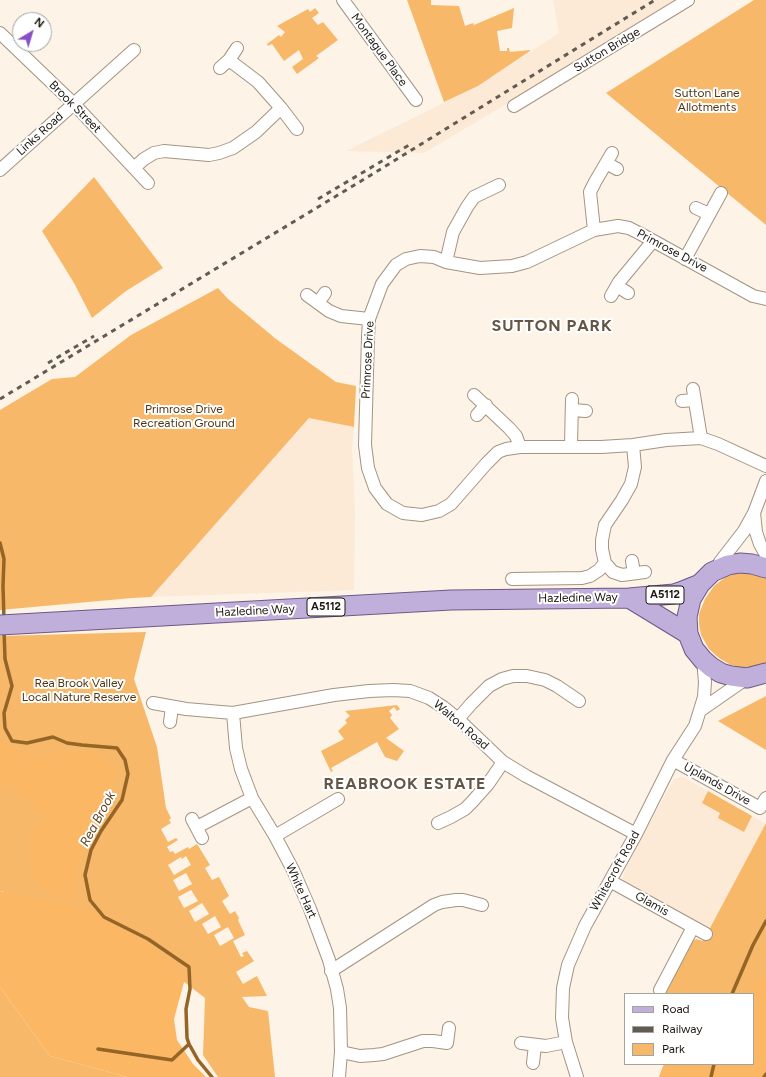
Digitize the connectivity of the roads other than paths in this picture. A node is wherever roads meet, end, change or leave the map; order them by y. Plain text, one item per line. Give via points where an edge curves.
1 (343, 0) edge
2 (688, 0) edge
3 (0, 33) edge
4 (237, 48) dead end
5 (134, 50) dead end
6 (229, 60) junction
7 (220, 68) dead end
8 (416, 100) dead end
9 (74, 104) junction
10 (514, 106) dead end
11 (281, 108) junction
12 (297, 128) dead end
13 (134, 168) junction
14 (617, 169) dead end
15 (0, 170) edge
16 (148, 183) dead end
17 (500, 184) dead end
18 (721, 193) dead end
19 (696, 208) dead end
20 (709, 214) junction
21 (594, 230) junction
22 (653, 241) junction
23 (685, 259) junction
24 (446, 262) junction
25 (628, 293) dead end
26 (307, 295) dead end
27 (766, 299) edge
28 (370, 319) junction
29 (474, 395) dead end
30 (690, 396) dead end
31 (486, 405) junction
32 (586, 411) dead end
33 (477, 415) dead end
34 (701, 438) junction
35 (633, 445) junction
36 (571, 446) junction
37 (520, 447) junction
38 (766, 466) edge
39 (766, 481) edge
40 (754, 513) junction
41 (766, 555) edge
42 (632, 561) dead end
43 (604, 563) junction
44 (766, 568) edge
45 (717, 570) junction
46 (512, 579) dead end
47 (700, 584) junction
48 (629, 598) junction
49 (0, 625) edge
50 (688, 634) junction
51 (703, 660) junction
52 (766, 673) edge
53 (747, 678) junction
54 (579, 701) dead end
55 (153, 703) dead end
56 (172, 707) junction
57 (701, 710) junction
58 (233, 712) junction
59 (458, 719) junction
60 (170, 722) dead end
61 (673, 760) junction
62 (503, 762) junction
63 (252, 798) junction
64 (338, 799) dead end
65 (763, 803) edge
66 (438, 823) dead end
67 (197, 828) dead end
68 (636, 834) junction
69 (274, 836) junction
70 (610, 881) junction
71 (482, 905) dead end
72 (693, 927) junction
73 (706, 934) dead end
74 (331, 971) junction
75 (660, 990) dead end
76 (449, 1028) dead end
77 (566, 1042) junction
78 (521, 1043) dead end
79 (535, 1045) junction
80 (342, 1052) junction
81 (533, 1063) dead end
82 (339, 1077) edge
83 (577, 1077) edge

1 - 8 street, Montague Place
2 - 10 street, Sutton Bridge via 529,104
3 - 9 street, Brook Street
4 - 6 street
5 - 9 street, Links Road
6 - 7 street
6 - 11 street via 258,82
9 - 13 street, Brook Street
9 - 15 street, Links Road
11 - 12 street
11 - 13 street via 256,132 233,148 208,155 164,151 154,153
13 - 16 street, Brook Street
14 - 21 street via 609,158 590,192
17 - 24 street via 486,185 474,197 453,232
18 - 20 street
19 - 20 street
20 - 23 street
21 - 22 street, Primrose Drive via 618,226 628,228
21 - 24 street, Primrose Drive via 527,262 512,266 480,268
22 - 23 street, Primrose Drive
22 - 25 street via 614,291
23 - 27 street, Primrose Drive via 753,296
24 - 28 street, Primrose Drive via 434,257 420,256 406,259 396,265 382,284
26 - 28 street via 321,298 329,311 341,316
28 - 37 street, Primrose Drive via 366,458 375,488 387,504 403,513 422,515 439,511 451,504 498,452
29 - 31 street
30 - 34 street
31 - 33 street
31 - 37 street via 516,436
32 - 36 street via 572,404
34 - 35 street, Primrose Drive
34 - 38 street, Primrose Drive
35 - 36 street, Primrose Drive
35 - 43 street via 634,467 631,484 605,525 602,540
36 - 37 street, Primrose Drive
39 - 40 street
40 - 41 street via 756,532
40 - 45 street
42 - 43 street via 640,572 622,575 613,572
43 - 46 street via 599,570 582,578 525,573
44 - 45 main road via 740,563
45 - 47 main road
47 - 48 main road, Hazledine Way / A5112 via 674,594
47 - 50 main road via 691,599 687,617
48 - 49 main road, Hazledine Way / A5112 via 451,600
48 - 50 main road, Hazledine Way / A5112
50 - 51 main road via 694,649
51 - 53 main road via 721,673
51 - 57 street, Whitecroft Road via 705,682
52 - 53 main road
53 - 57 street
54 - 59 street via 564,697 545,680 513,676 490,686
55 - 56 street, Walton Road
56 - 58 street, Walton Road via 208,712
56 - 60 street
57 - 61 street, Whitecroft Road via 695,726
58 - 59 street, Walton Road via 334,695 393,690 410,691 429,698
58 - 63 street, White Hart via 236,748
59 - 62 street, Walton Road
61 - 65 street, Uplands Drive
61 - 68 street, Whitecroft Road
62 - 66 street via 488,784 465,809
62 - 68 street, Walton Road
63 - 67 street
63 - 69 street, White Hart
64 - 69 street
68 - 70 street, Whitecroft Road
69 - 74 street, White Hart via 293,870 310,909
70 - 72 street, Glamis
70 - 77 street, Whitecroft Road via 585,926 568,965 561,1001
71 - 74 street via 456,900 434,905
72 - 73 street, Glamis
72 - 75 street
74 - 80 street, White Hart via 340,1008
76 - 80 street via 447,1043 423,1041 374,1055 360,1056
77 - 79 street via 546,1046
77 - 83 street, Whitecroft Road
78 - 79 street
79 - 81 street
80 - 82 street, White Hart

